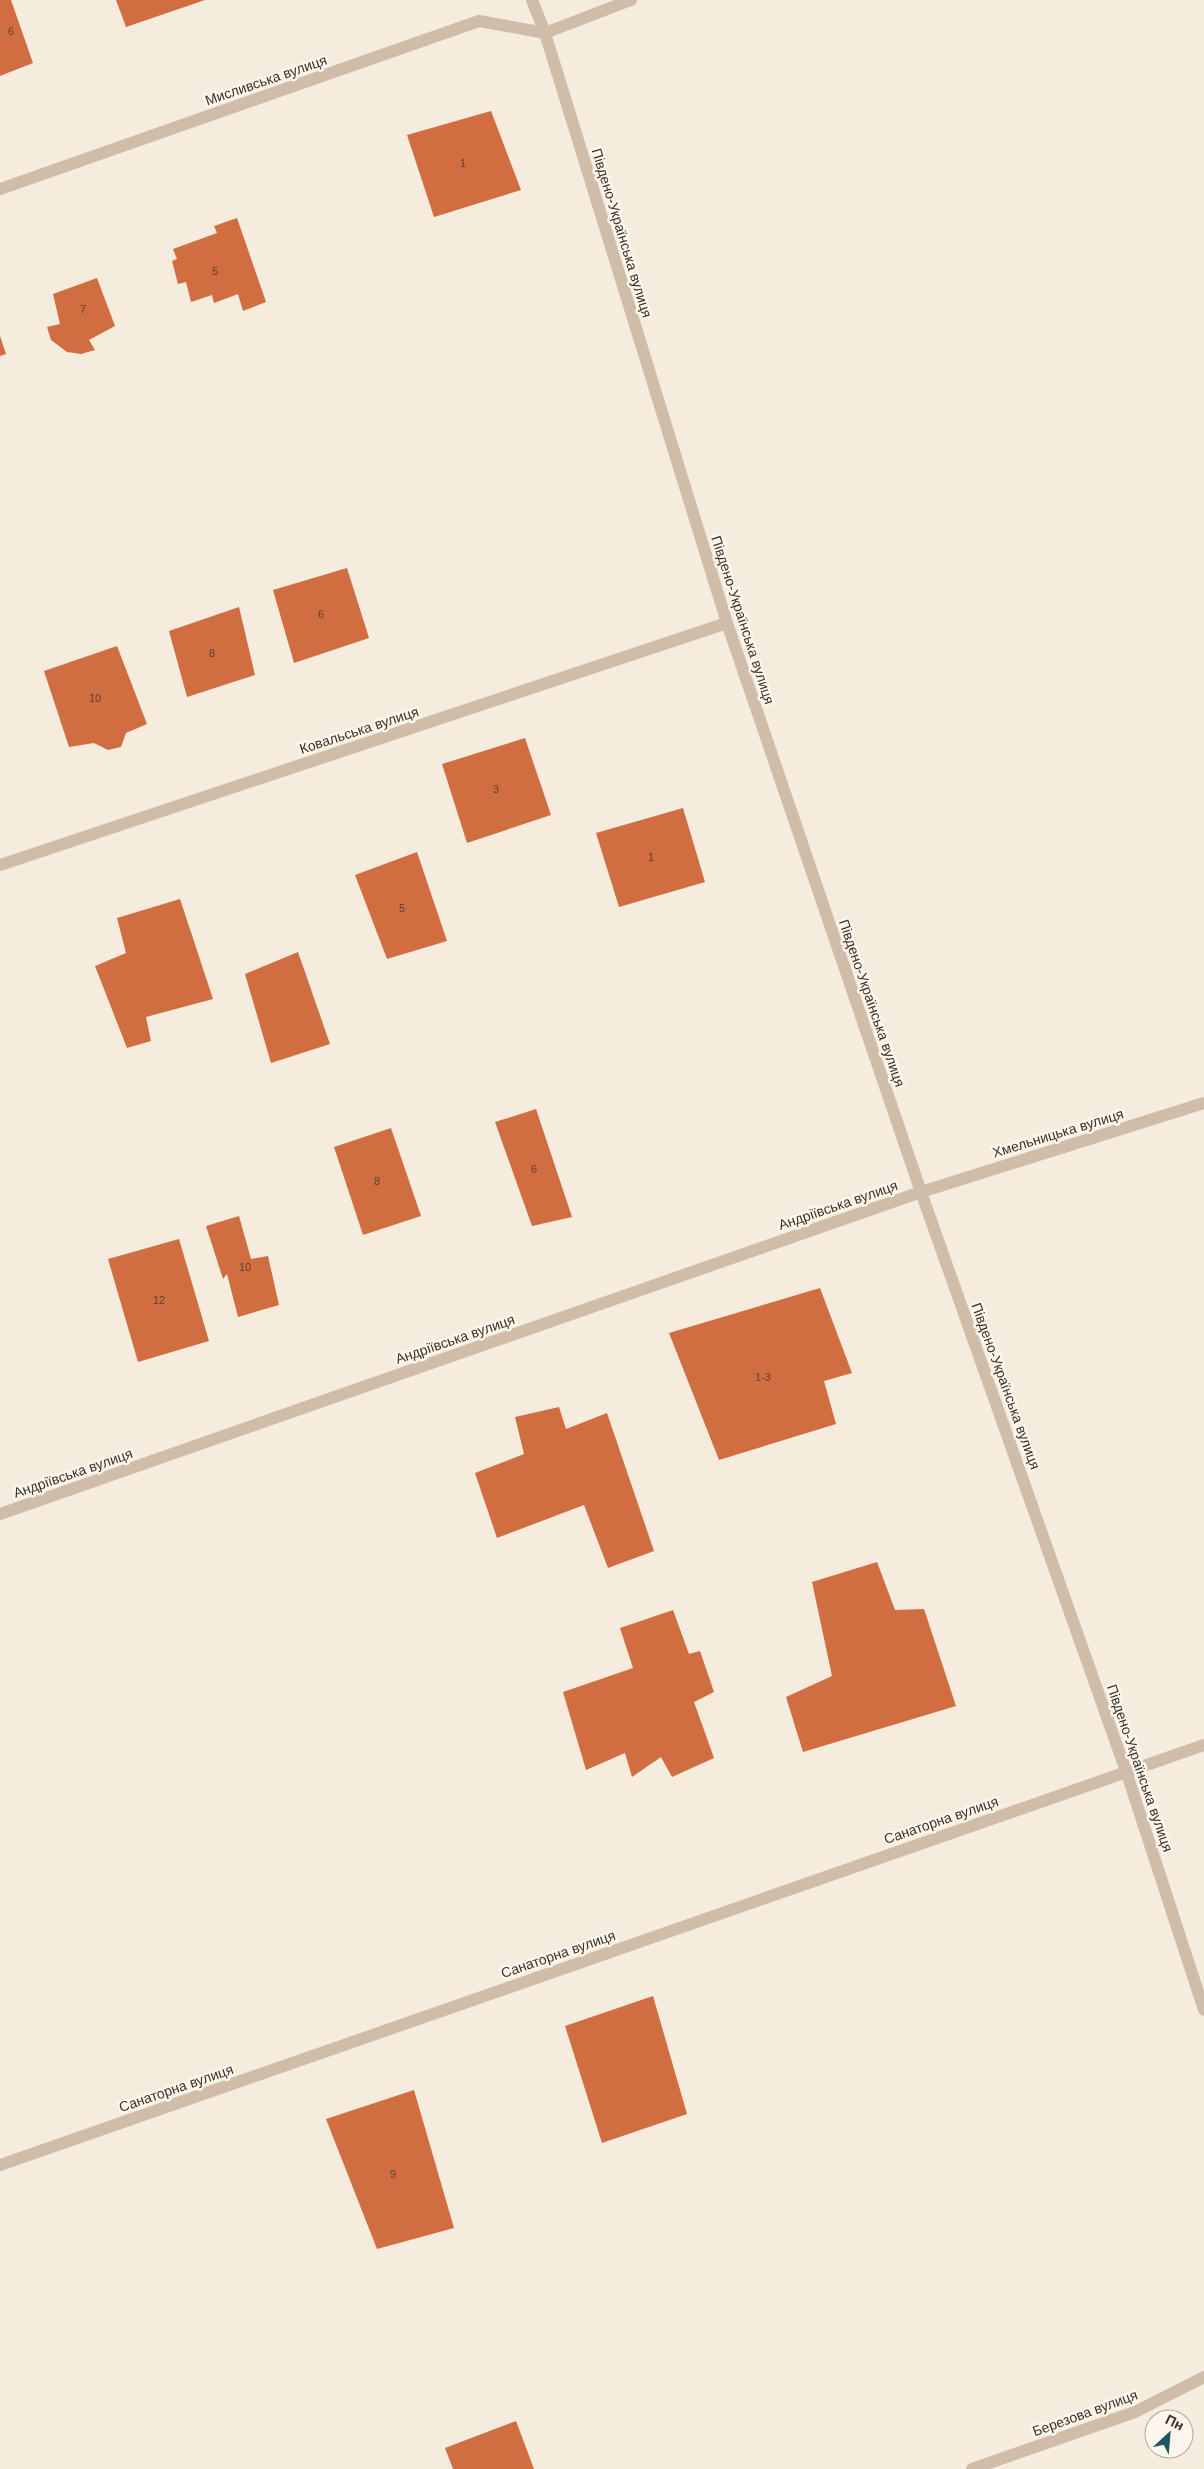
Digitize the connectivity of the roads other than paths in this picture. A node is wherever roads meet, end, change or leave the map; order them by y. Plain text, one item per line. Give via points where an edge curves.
1 (532, 0) edge
2 (632, 0) edge
3 (545, 33) junction
4 (0, 189) edge
5 (727, 623) junction
6 (0, 865) edge
7 (1204, 1103) edge
8 (921, 1192) junction
9 (0, 1514) edge
10 (1204, 1745) edge
11 (1126, 1771) junction
12 (1204, 2010) edge
13 (0, 2165) edge
14 (1204, 2377) edge
15 (972, 2469) edge

1 - 3 street, Південо-Українська вулиця
2 - 3 street
3 - 4 street, Мисливська вулиця via 479,21
3 - 5 street, Південо-Українська вулиця
5 - 6 street, Ковальська вулиця
5 - 8 street, Південо-Українська вулиця
7 - 8 street, Хмельницька вулиця
8 - 9 street, Андріївська вулиця
8 - 11 street, Південо-Українська вулиця
10 - 11 street, Санаторна вулиця
11 - 12 street, Південо-Українська вулиця
11 - 13 street, Санаторна вулиця
14 - 15 street, Березова вулиця via 1135,2412

